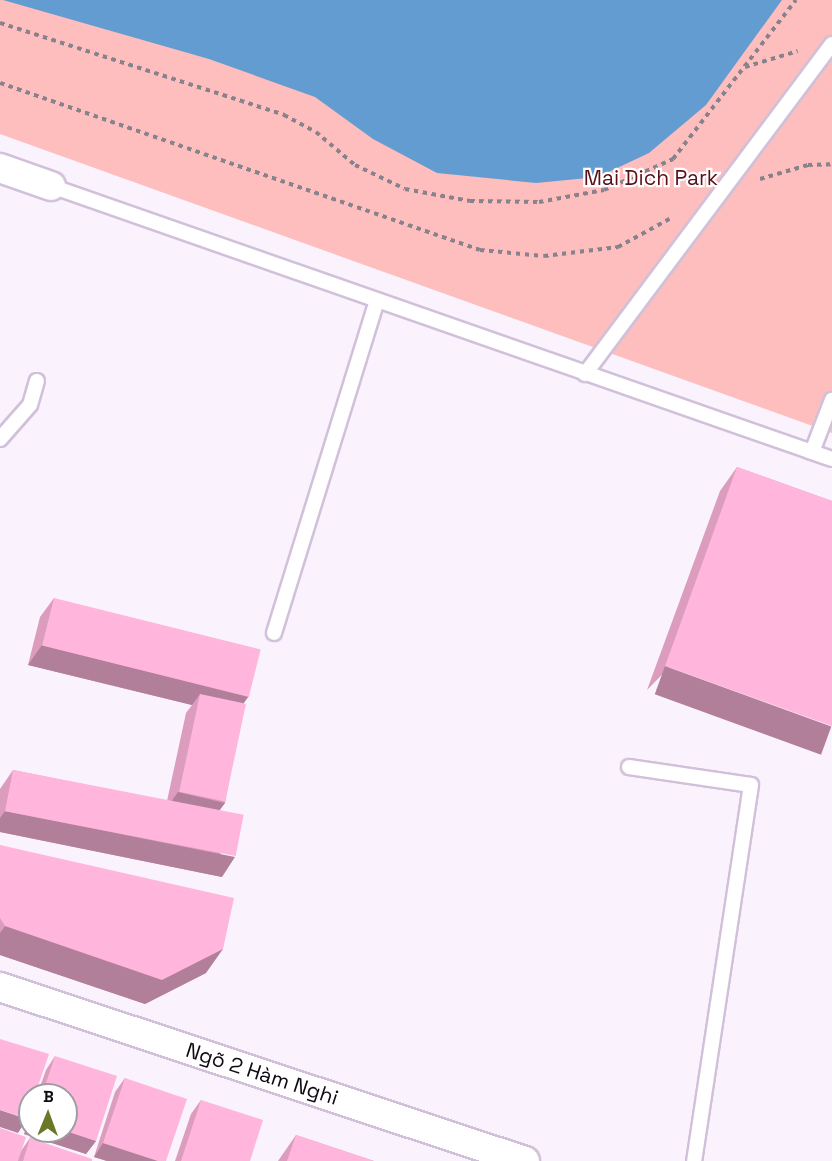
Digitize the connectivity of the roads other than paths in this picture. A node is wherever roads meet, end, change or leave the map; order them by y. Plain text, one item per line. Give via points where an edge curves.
1 (832, 44) edge
2 (0, 168) edge
3 (51, 186) joint
4 (377, 301) junction
5 (585, 374) junction
6 (37, 381) dead end
7 (832, 400) edge
8 (0, 439) edge
9 (812, 452) junction
10 (832, 459) edge
11 (274, 633) dead end
12 (629, 767) dead end
13 (0, 987) edge
14 (525, 1161) edge
15 (694, 1161) edge

1 - 5 lane
2 - 3 street
3 - 4 lane
4 - 5 lane
4 - 11 lane
5 - 9 lane
6 - 8 lane via 30,405
7 - 9 lane
9 - 10 lane
12 - 15 lane via 751,785
13 - 14 street, Ngõ 2 Hàm Nghi

